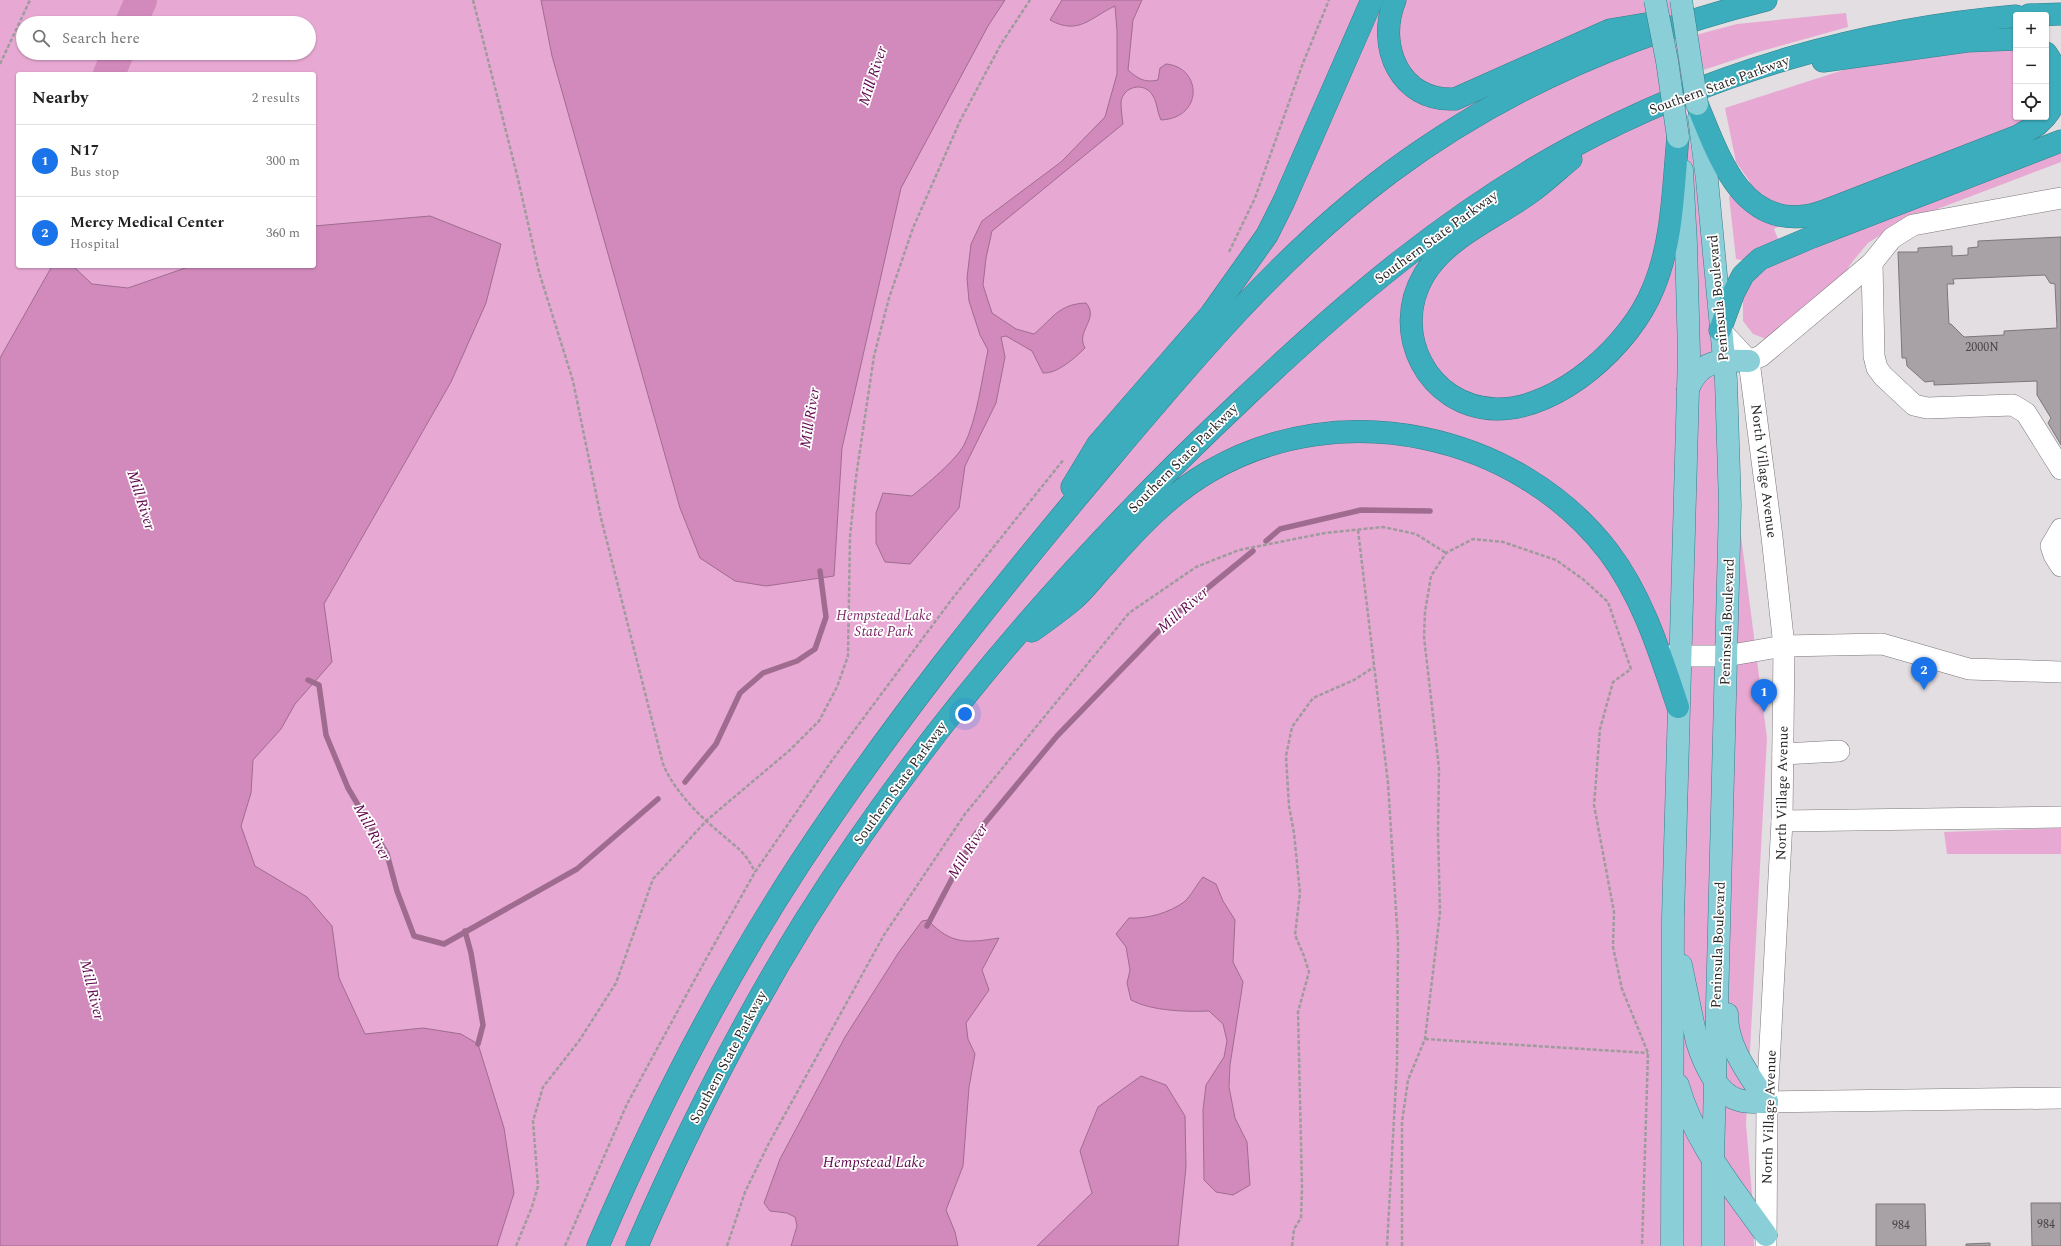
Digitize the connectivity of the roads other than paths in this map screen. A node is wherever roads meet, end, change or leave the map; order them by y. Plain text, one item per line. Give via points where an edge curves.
1 (1372, 0) edge
2 (1395, 0) edge
3 (1655, 0) edge
4 (1681, 0) edge
5 (1766, 0) edge
6 (1713, 13) junction
7 (2049, 14) edge
8 (2061, 14) edge
9 (2013, 16) edge
10 (2013, 39) edge
11 (2049, 58) edge
12 (1750, 70) junction
13 (1697, 104) junction
14 (2049, 112) edge
15 (2043, 120) edge
16 (1604, 131) junction
17 (1678, 137) junction
18 (2061, 141) edge
19 (2061, 198) edge
20 (1872, 263) junction
21 (1720, 330) junction
22 (1724, 360) junction
23 (1749, 361) junction
24 (1688, 389) junction
25 (2061, 468) edge
26 (2061, 529) edge
27 (1031, 554) junction
28 (2061, 566) edge
29 (1784, 646) junction
30 (1670, 656) junction
31 (1726, 656) junction
32 (998, 657) junction
33 (2057, 670) edge
34 (1678, 707) joint
35 (1839, 751) dead end
36 (1783, 754) junction
37 (2061, 817) edge
38 (1782, 821) junction
39 (1673, 918) junction
40 (1719, 927) junction
41 (1671, 1058) junction
42 (1715, 1079) junction
43 (2061, 1098) edge
44 (1767, 1102) junction
45 (1713, 1160) junction
46 (1766, 1240) edge
47 (598, 1246) edge
48 (637, 1246) edge
49 (1672, 1246) edge
50 (1713, 1246) edge

1 - 27 highway via 1267,235 1211,314 1098,444
2 - 6 highway via 1387,34 1388,46 1396,67 1414,87 1425,94 1445,100 1455,99 1610,30
3 - 17 main road, Peninsula Boulevard, bridge
4 - 13 main road, Peninsula Boulevard, bridge
5 - 6 highway
6 - 27 highway via 1599,53 1527,87 1416,154 1340,212 1292,256 1237,314 1124,442
7 - 8 highway
9 - 12 highway, Southern State Parkway via 1945,24 1878,36 1812,51
10 - 12 highway via 1967,41
11 - 14 highway via 2058,82 2053,106
12 - 16 highway, Southern State Parkway via 1677,98
13 - 15 highway via 1726,170 1738,188 1771,212 1794,217 1835,207 2018,136
13 - 21 main road, Peninsula Boulevard via 1707,180
16 - 17 highway via 1534,191 1448,248 1425,273 1416,290 1411,311 1413,340 1418,357 1428,374 1452,395 1485,408 1523,405 1551,394 1580,377 1620,341 1647,302 1661,266 1670,222
16 - 32 highway, Southern State Parkway via 1548,160 1465,213 1412,251 1324,326 1172,467 1083,560
17 - 24 main road, Peninsula Boulevard via 1687,257
18 - 21 highway via 1760,259 1738,283
19 - 20 street via 1913,225 1892,238
20 - 23 street via 1761,356
20 - 25 street via 1874,356 1877,368 1883,376 1914,406 2012,406 2026,413
21 - 22 main road, Peninsula Boulevard
21 - 23 street
22 - 23 main road
22 - 24 main road via 1704,367 1692,378
22 - 31 main road, Peninsula Boulevard via 1730,505
23 - 29 street, North Village Avenue
24 - 30 main road, Peninsula Boulevard
26 - 28 street via 2052,546
27 - 47 highway via 950,655 795,871 734,973 671,1087
29 - 31 street
29 - 33 street via 1882,644 1969,669 2024,672
29 - 36 street, North Village Avenue
30 - 31 street
30 - 32 highway via 1632,587 1609,552 1584,524 1540,487 1503,465 1465,449 1418,437 1356,431 1313,435 1276,444 1246,454 1211,471 1160,508 1074,599
30 - 34 highway
31 - 40 main road, Peninsula Boulevard
32 - 48 highway, Southern State Parkway via 917,758 807,918 744,1024 710,1088
34 - 39 main road
35 - 36 street
36 - 38 street, North Village Avenue
37 - 38 street
38 - 44 street, North Village Avenue
39 - 41 main road
39 - 42 main road via 1693,1030 1701,1054
40 - 42 main road, Peninsula Boulevard
40 - 44 main road via 1730,1040
41 - 45 main road via 1685,1109
41 - 49 main road
42 - 44 main road via 1726,1093 1739,1100
42 - 45 main road, Peninsula Boulevard
43 - 44 street
44 - 46 street, North Village Avenue
45 - 46 main road
45 - 50 main road, Peninsula Boulevard

